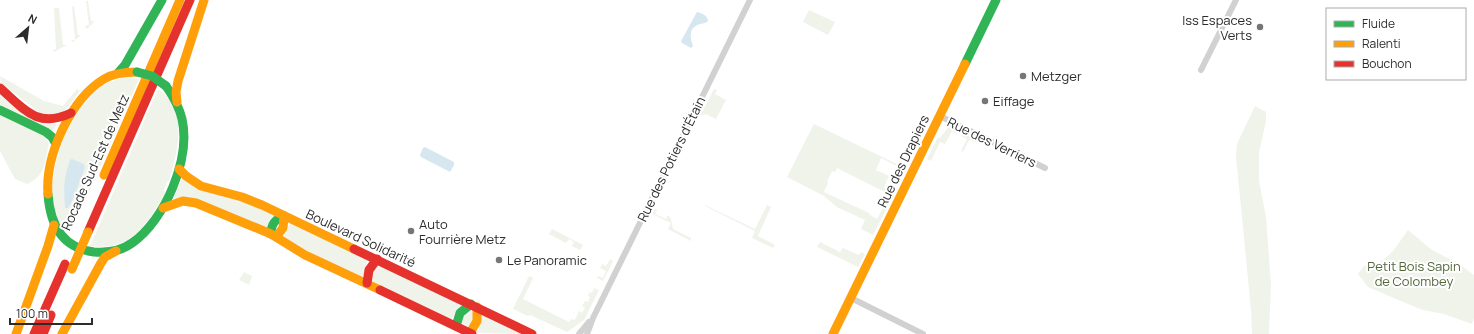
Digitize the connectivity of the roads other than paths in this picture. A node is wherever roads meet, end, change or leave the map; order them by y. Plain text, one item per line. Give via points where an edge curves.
1 (162, 0) edge
2 (180, 0) edge
3 (190, 0) edge
4 (204, 0) edge
5 (750, 0) edge
6 (996, 0) edge
7 (1236, 0) edge
8 (1201, 70) dead end
9 (118, 73) junction
10 (0, 88) edge
11 (178, 102) junction
12 (0, 110) edge
13 (71, 113) junction
14 (940, 116) junction
15 (56, 144) junction
16 (1044, 168) dead end
17 (179, 169) junction
18 (163, 208) junction
19 (284, 216) junction
20 (54, 225) junction
21 (84, 230) junction
22 (273, 236) junction
23 (116, 251) junction
24 (377, 259) junction
25 (68, 266) junction
26 (367, 283) junction
27 (851, 298) junction
28 (474, 306) junction
29 (593, 318) junction
30 (456, 326) junction
31 (16, 334) edge
32 (34, 334) edge
33 (43, 334) edge
34 (62, 334) edge
35 (471, 334) edge
36 (532, 334) edge
37 (579, 334) edge
38 (587, 334) edge
39 (833, 334) edge
40 (923, 334) edge

1 - 9 main road
2 - 21 main road, Rocade Sud-Est de Metz
3 - 21 main road, Rocade Sud-Est de Metz
4 - 11 main road via 178,80
5 - 29 street, Rue des Potiers d'Étain
6 - 14 main road, Rue des Drapiers
7 - 8 street
9 - 11 main road, bridge via 137,72 152,76 166,86
9 - 13 main road via 97,83
10 - 13 main road via 42,120 60,119
11 - 17 main road via 183,123
12 - 15 main road via 46,132
13 - 15 main road
14 - 16 street, Rue des Verriers
14 - 27 main road, Rue des Drapiers
15 - 20 main road via 49,173 48,192
17 - 18 main road
17 - 19 main road, Boulevard Solidarité via 201,186 247,199
18 - 22 main road via 182,200 190,200
18 - 23 main road via 140,237
19 - 22 main road via 285,226 280,233
19 - 24 main road, Boulevard Solidarité
20 - 23 main road via 66,240 81,250 98,254
20 - 31 main road
21 - 25 main road, Rocade Sud-Est de Metz, bridge
22 - 26 main road via 305,255
23 - 34 main road via 105,257 101,263
24 - 26 main road via 369,268
24 - 28 main road, Boulevard Solidarité
25 - 32 main road, Rocade Sud-Est de Metz
25 - 33 main road, Rocade Sud-Est de Metz
26 - 30 main road
27 - 39 main road, Rue des Drapiers
27 - 40 street
28 - 30 main road via 462,311 457,318
28 - 35 main road via 478,319
28 - 36 main road, Boulevard Solidarité
29 - 37 street, Rue des Potiers d'Étain
29 - 38 street, Rue des Potiers d'Étain
30 - 35 main road

